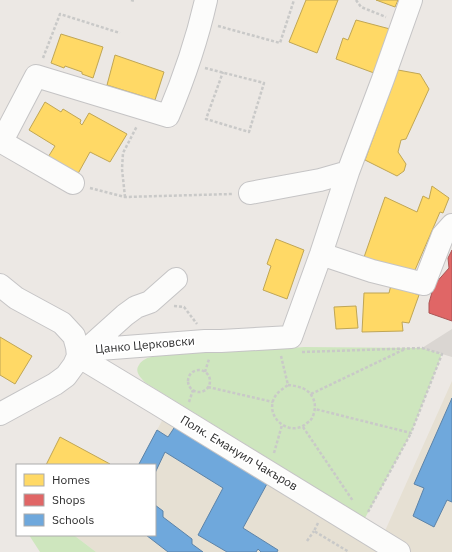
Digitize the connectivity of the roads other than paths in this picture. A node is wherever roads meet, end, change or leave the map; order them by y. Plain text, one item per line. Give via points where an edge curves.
1 (206, 0) edge
2 (412, 0) edge
3 (1, 141) edge
4 (348, 172) junction
5 (74, 183) road end
6 (250, 193) road end
7 (447, 230) edge
8 (320, 254) junction
9 (176, 279) dead end
10 (0, 285) edge
11 (82, 353) junction
12 (0, 414) edge
13 (399, 552) edge

1 - 3 street via 178,92 168,116 36,76
2 - 4 street
3 - 5 street
4 - 6 street
4 - 8 street
7 - 8 street via 424,284
8 - 11 street, Цанко Церковски via 286,345 205,341
9 - 11 street via 150,302 136,307 125,315
10 - 11 street via 16,298 62,323 74,336
11 - 12 street via 66,376
11 - 13 street, Полк. Емануил Чакъров via 150,399

